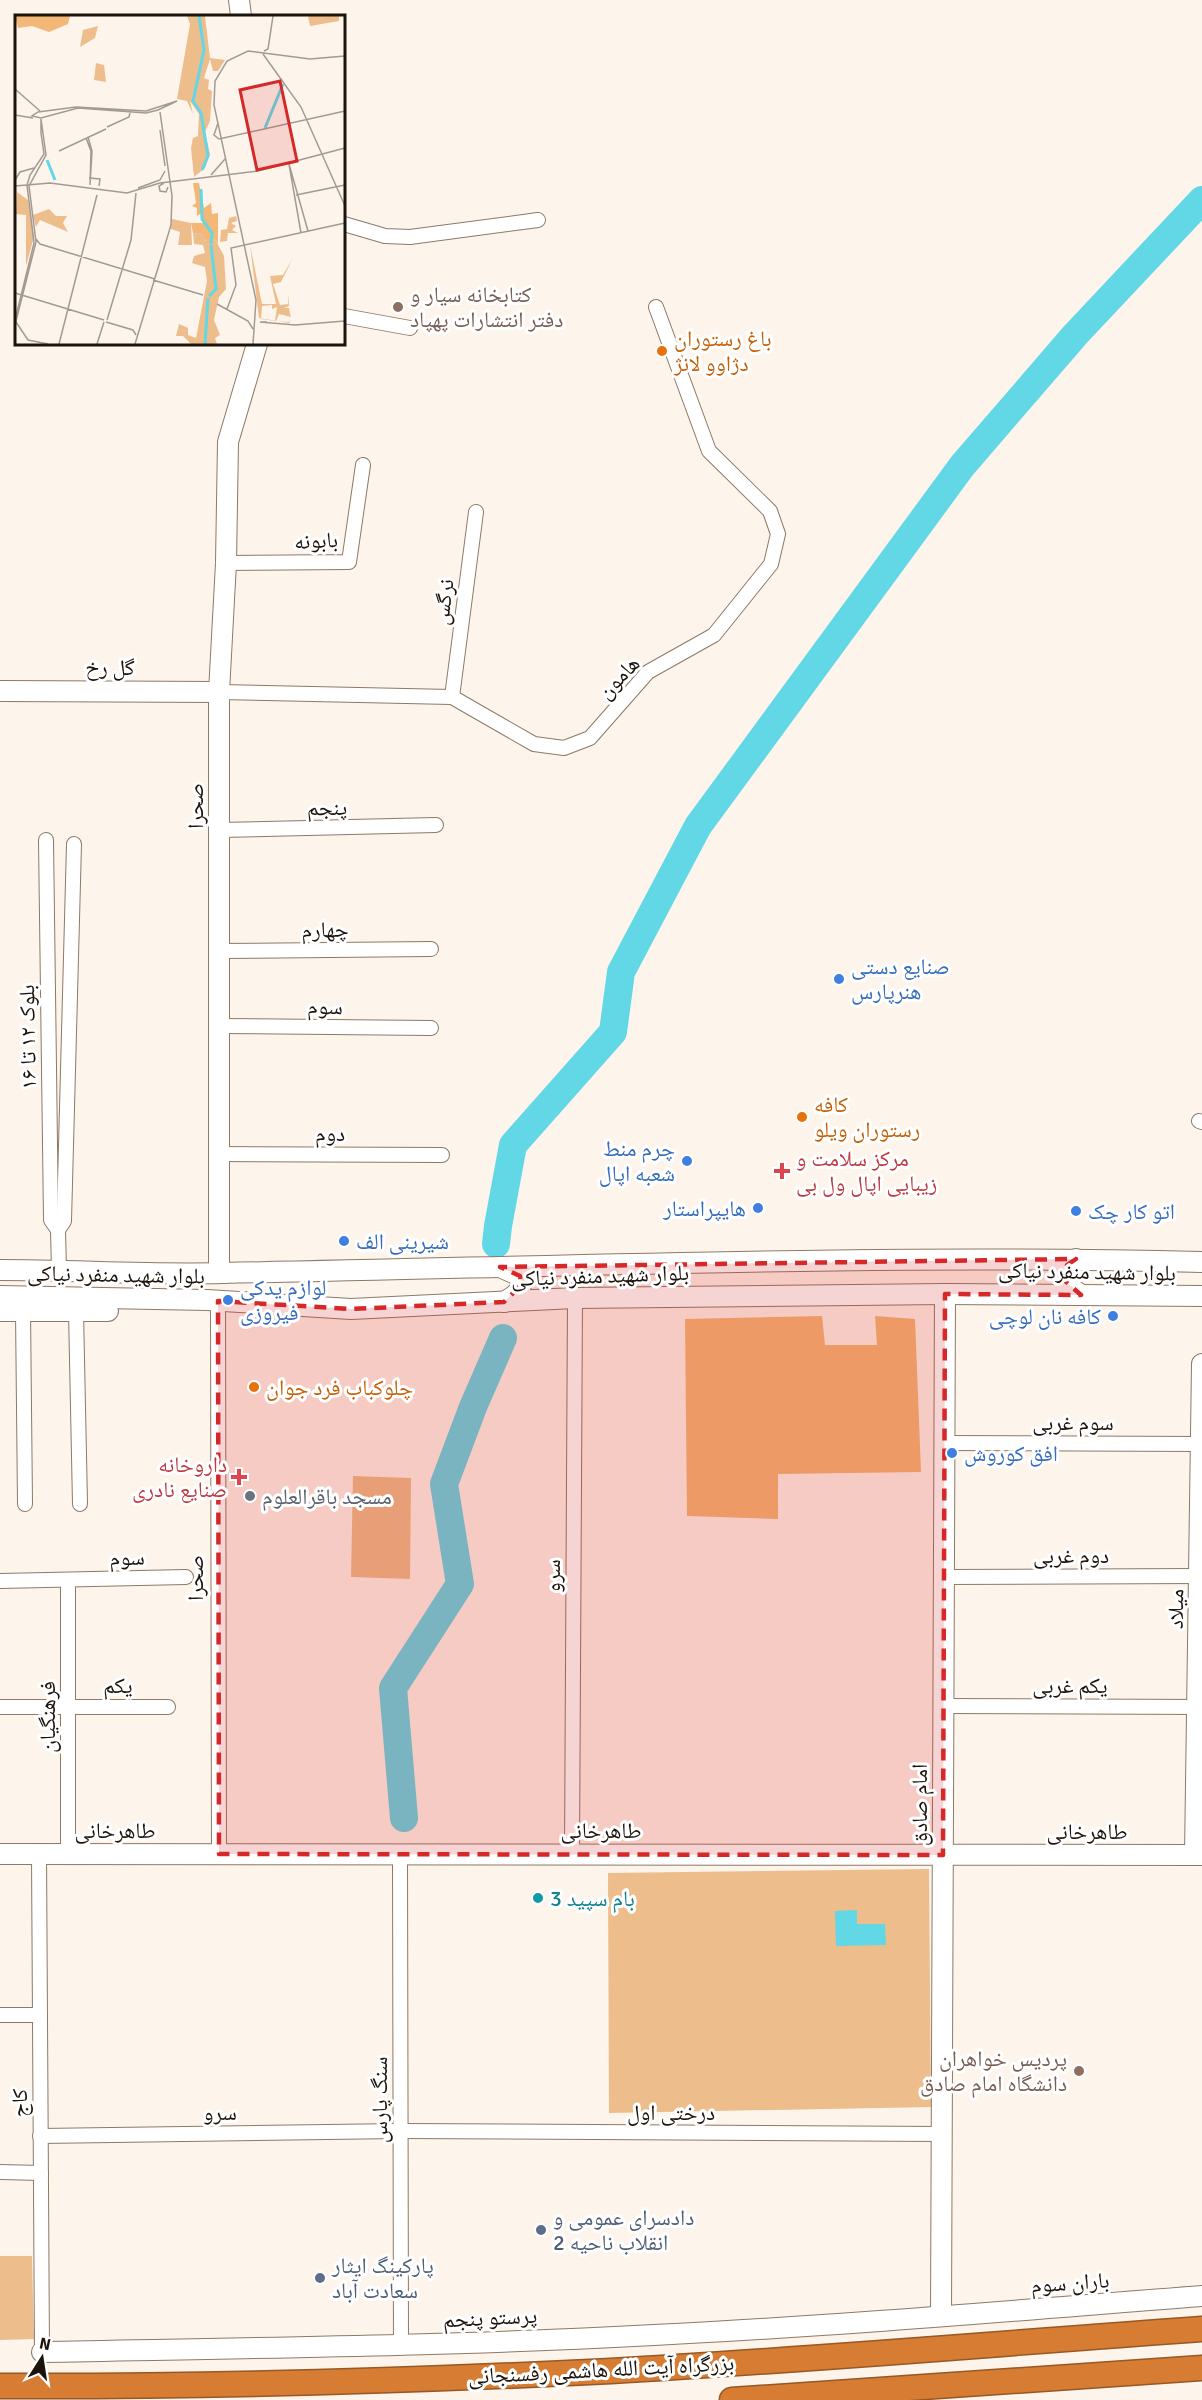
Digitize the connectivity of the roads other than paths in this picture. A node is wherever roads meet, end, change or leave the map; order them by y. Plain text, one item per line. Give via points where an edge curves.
1 (239, 0) edge
2 (241, 15) edge
3 (538, 220) dead end
4 (345, 224) edge
5 (656, 308) dead end
6 (345, 316) edge
7 (410, 328) dead end
8 (257, 345) edge
9 (363, 465) dead end
10 (476, 512) dead end
11 (226, 562) junction
12 (0, 691) edge
13 (219, 692) junction
14 (452, 697) junction
15 (436, 825) dead end
16 (219, 830) junction
17 (46, 840) dead end
18 (74, 844) dead end
19 (431, 949) dead end
20 (219, 951) junction
21 (219, 1026) junction
22 (431, 1028) dead end
23 (219, 1154) junction
24 (442, 1155) dead end
25 (58, 1230) junction
26 (1076, 1259) junction
27 (1202, 1263) edge
28 (500, 1267) junction
29 (0, 1270) edge
30 (59, 1270) junction
31 (219, 1273) junction
32 (945, 1294) junction
33 (1081, 1295) junction
34 (0, 1296) edge
35 (1202, 1296) edge
36 (575, 1298) junction
37 (212, 1300) junction
38 (504, 1302) junction
39 (0, 1311) edge
40 (24, 1311) junction
41 (76, 1311) junction
42 (1202, 1364) edge
43 (944, 1443) junction
44 (1201, 1444) edge
45 (25, 1504) dead end
46 (80, 1504) dead end
47 (186, 1576) dead end
48 (944, 1576) junction
49 (1200, 1576) edge
50 (68, 1580) junction
51 (0, 1581) edge
52 (68, 1706) junction
53 (944, 1706) junction
54 (0, 1707) edge
55 (168, 1707) dead end
56 (1199, 1707) edge
57 (0, 1854) edge
58 (39, 1854) junction
59 (68, 1854) junction
60 (219, 1854) junction
61 (400, 1854) junction
62 (572, 1854) junction
63 (943, 1855) junction
64 (1198, 1855) edge
65 (0, 2015) edge
66 (40, 2015) junction
67 (400, 2131) junction
68 (942, 2134) junction
69 (40, 2136) junction
70 (0, 2172) edge
71 (41, 2173) junction
72 (1202, 2296) edge
73 (941, 2316) junction
74 (1202, 2330) edge
75 (402, 2345) junction
76 (42, 2352) joint
77 (1202, 2368) edge
78 (6, 2385) edge
79 (732, 2400) edge

1 - 2 street
3 - 4 street via 410,237 385,236
5 - 14 street, هامون via 709,451 770,512 778,534 771,564 714,635 648,672 590,738 564,748 534,744
6 - 7 street
8 - 11 street, صحرا via 228,442
9 - 11 street, بابونه via 349,562
10 - 14 street, نرگس
11 - 13 street, صحرا
12 - 13 street, گل رخ
13 - 14 street, هامون
13 - 16 street, صحرا
15 - 16 street, پنجم
16 - 20 street, صحرا
17 - 25 street, بلوک ۱۲ تا ۱۶ via 51,1220
18 - 25 street via 64,1221
19 - 20 street, چهارم
20 - 21 street, صحرا
21 - 22 street, سوم
21 - 23 street, صحرا
23 - 24 street, دوم
23 - 31 street, صحرا
25 - 30 street
26 - 27 street, بلوار شهید منفرد نیاکی
26 - 28 street, بلوار شهید منفرد نیاکی
26 - 33 street via 1067,1265 1063,1279
28 - 31 street, بلوار شهید منفرد نیاکی
28 - 38 street via 518,1275 521,1285 518,1293
29 - 30 street, بلوار شهید منفرد نیاکی
30 - 31 street, بلوار شهید منفرد نیاکی
32 - 33 street, بلوار شهید منفرد نیاکی
32 - 36 street, بلوار شهید منفرد نیاکی
32 - 43 street, امام صادق
33 - 35 street, بلوار شهید منفرد نیاکی
34 - 37 street, بلوار شهید منفرد نیاکی
36 - 38 street, بلوار شهید منفرد نیاکی
36 - 62 street, سرو
37 - 38 street, بلوار شهید منفرد نیاکی via 351,1309
37 - 41 street via 177,1309
37 - 60 street, صحرا
39 - 40 street
40 - 41 street
40 - 45 street
41 - 46 street
42 - 44 street, میلاد
43 - 44 street, سوم غربی
43 - 48 street, امام صادق
44 - 49 street, میلاد
47 - 50 street, سوم
48 - 49 street, دوم غربی
48 - 53 street, امام صادق
49 - 56 street, میلاد
50 - 51 street
50 - 52 street, فرهنگیان
52 - 54 street
52 - 55 street, یکم
52 - 59 street, فرهنگیان
53 - 56 street, یکم غربی
53 - 63 street, امام صادق
56 - 64 street, میلاد
57 - 58 street, طاهرخانی
58 - 59 street, طاهرخانی
58 - 66 street, کاج
59 - 60 street, طاهرخانی
60 - 61 street, طاهرخانی
61 - 62 street, طاهرخانی
61 - 67 street, سنگ پارس
62 - 63 street, طاهرخانی
63 - 64 street, طاهرخانی
63 - 68 street, امام صادق
65 - 66 street
66 - 69 street, کاج
67 - 68 street, درختی اول
67 - 69 street, سرو
67 - 75 street, سنگ پارس
68 - 73 street, امام صادق
69 - 71 street, کاج
70 - 71 street
71 - 76 street, کاج
72 - 73 street, باران سوم
73 - 75 street, پرستو پنجم via 664,2334
74 - 78 highway, بزرگراه آیت الله هاشمی رفسنجانی via 612,2370 369,2381
75 - 76 street, پرستو پنجم
77 - 79 highway, بزرگراه آیت الله هاشمی رفسنجانی

